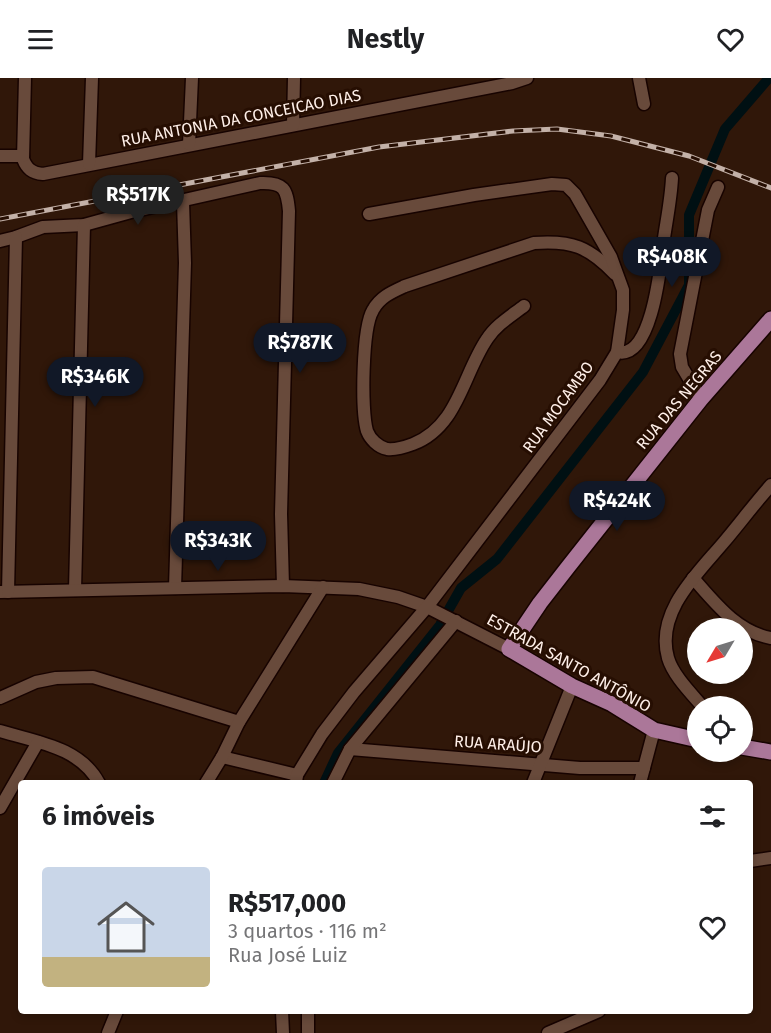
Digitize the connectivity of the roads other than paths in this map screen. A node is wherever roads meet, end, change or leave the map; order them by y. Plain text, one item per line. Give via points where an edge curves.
1 (25, 78) edge
2 (92, 78) edge
3 (192, 78) edge
4 (294, 78) edge
5 (527, 78) edge
6 (639, 78) edge
7 (644, 105) dead end
8 (293, 125) junction
9 (189, 144) junction
10 (0, 156) edge
11 (23, 156) junction
12 (89, 164) junction
13 (672, 178) dead end
14 (718, 187) dead end
15 (183, 202) junction
16 (369, 214) dead end
17 (84, 225) junction
18 (16, 237) junction
19 (0, 241) edge
20 (621, 282) junction
21 (524, 306) dead end
22 (771, 319) edge
23 (616, 352) junction
24 (701, 399) junction
25 (771, 484) edge
26 (693, 578) junction
27 (283, 586) junction
28 (323, 587) junction
29 (175, 588) junction
30 (75, 590) junction
31 (4, 592) edge
32 (430, 609) junction
33 (451, 619) junction
34 (771, 638) edge
35 (509, 649) junction
36 (572, 686) junction
37 (694, 696) edge
38 (0, 698) edge
39 (239, 722) junction
40 (654, 730) junction
41 (0, 731) edge
42 (687, 738) edge
43 (38, 742) junction
44 (350, 749) junction
45 (753, 749) edge
46 (771, 752) edge
47 (222, 757) junction
48 (540, 763) junction
49 (644, 768) junction
50 (297, 779) edge
51 (98, 780) edge
52 (208, 780) edge
53 (334, 780) edge
54 (533, 780) edge
55 (641, 780) edge
56 (0, 808) edge
57 (771, 858) edge
58 (753, 861) edge
59 (116, 1014) edge
60 (282, 1014) edge
61 (308, 1014) edge
62 (592, 1014) edge
63 (108, 1033) edge
64 (283, 1033) edge
65 (308, 1033) edge
66 (548, 1033) edge

1 - 11 street
2 - 12 street
3 - 9 street
4 - 8 street
5 - 8 street, RUA ANTONIA DA CONCEICAO DIAS
6 - 7 street
8 - 9 street, RUA ANTONIA DA CONCEICAO DIAS
9 - 12 street, RUA ANTONIA DA CONCEICAO DIAS
10 - 11 street
11 - 12 street, RUA ANTONIA DA CONCEICAO DIAS via 34,173
13 - 23 street via 658,283 645,332 627,352
14 - 24 street via 708,210 680,354 682,367
15 - 17 street
15 - 27 street via 260,183 275,183 288,196
15 - 29 street via 185,263
16 - 20 street, RUA MOCAMBO via 562,184 571,188
17 - 18 street via 43,227
17 - 30 street
18 - 19 street
18 - 31 street
20 - 21 street via 587,249 544,242 527,244 387,294 372,310 366,331 363,394 371,439 382,447 396,449 432,434 458,398 487,338
20 - 23 street, RUA MOCAMBO via 624,299
22 - 24 main road, RUA DAS NEGRAS
23 - 32 street, RUA MOCAMBO via 589,396
24 - 35 main road, RUA DAS NEGRAS via 540,603
25 - 26 street
26 - 34 street via 739,625
26 - 37 street via 669,619 666,646 672,669
27 - 28 street, ESTRADA SANTO ANTÔNIO
27 - 29 street, ESTRADA SANTO ANTÔNIO
28 - 32 street, ESTRADA SANTO ANTÔNIO via 398,597
28 - 39 street
29 - 30 street, ESTRADA SANTO ANTÔNIO
30 - 31 street, ESTRADA SANTO ANTÔNIO
32 - 33 street, ESTRADA SANTO ANTÔNIO
32 - 50 street, RUA MOCAMBO via 328,726
33 - 35 street, ESTRADA SANTO ANTÔNIO
33 - 44 street
35 - 36 main road, ESTRADA SANTO ANTÔNIO
36 - 40 main road, ESTRADA SANTO ANTÔNIO via 612,704
36 - 48 street
38 - 39 street via 36,682 93,677
39 - 47 street
40 - 42 main road, ESTRADA SANTO ANTÔNIO
40 - 49 street
41 - 43 street
43 - 51 street via 81,760
43 - 56 street
44 - 48 street, RUA ARAÚJO
44 - 53 street
45 - 46 main road
47 - 50 street
47 - 52 street
48 - 49 street, RUA ARAÚJO via 580,768
48 - 54 street
49 - 55 street
57 - 58 street
59 - 63 street
60 - 64 street
61 - 65 street
62 - 66 street

